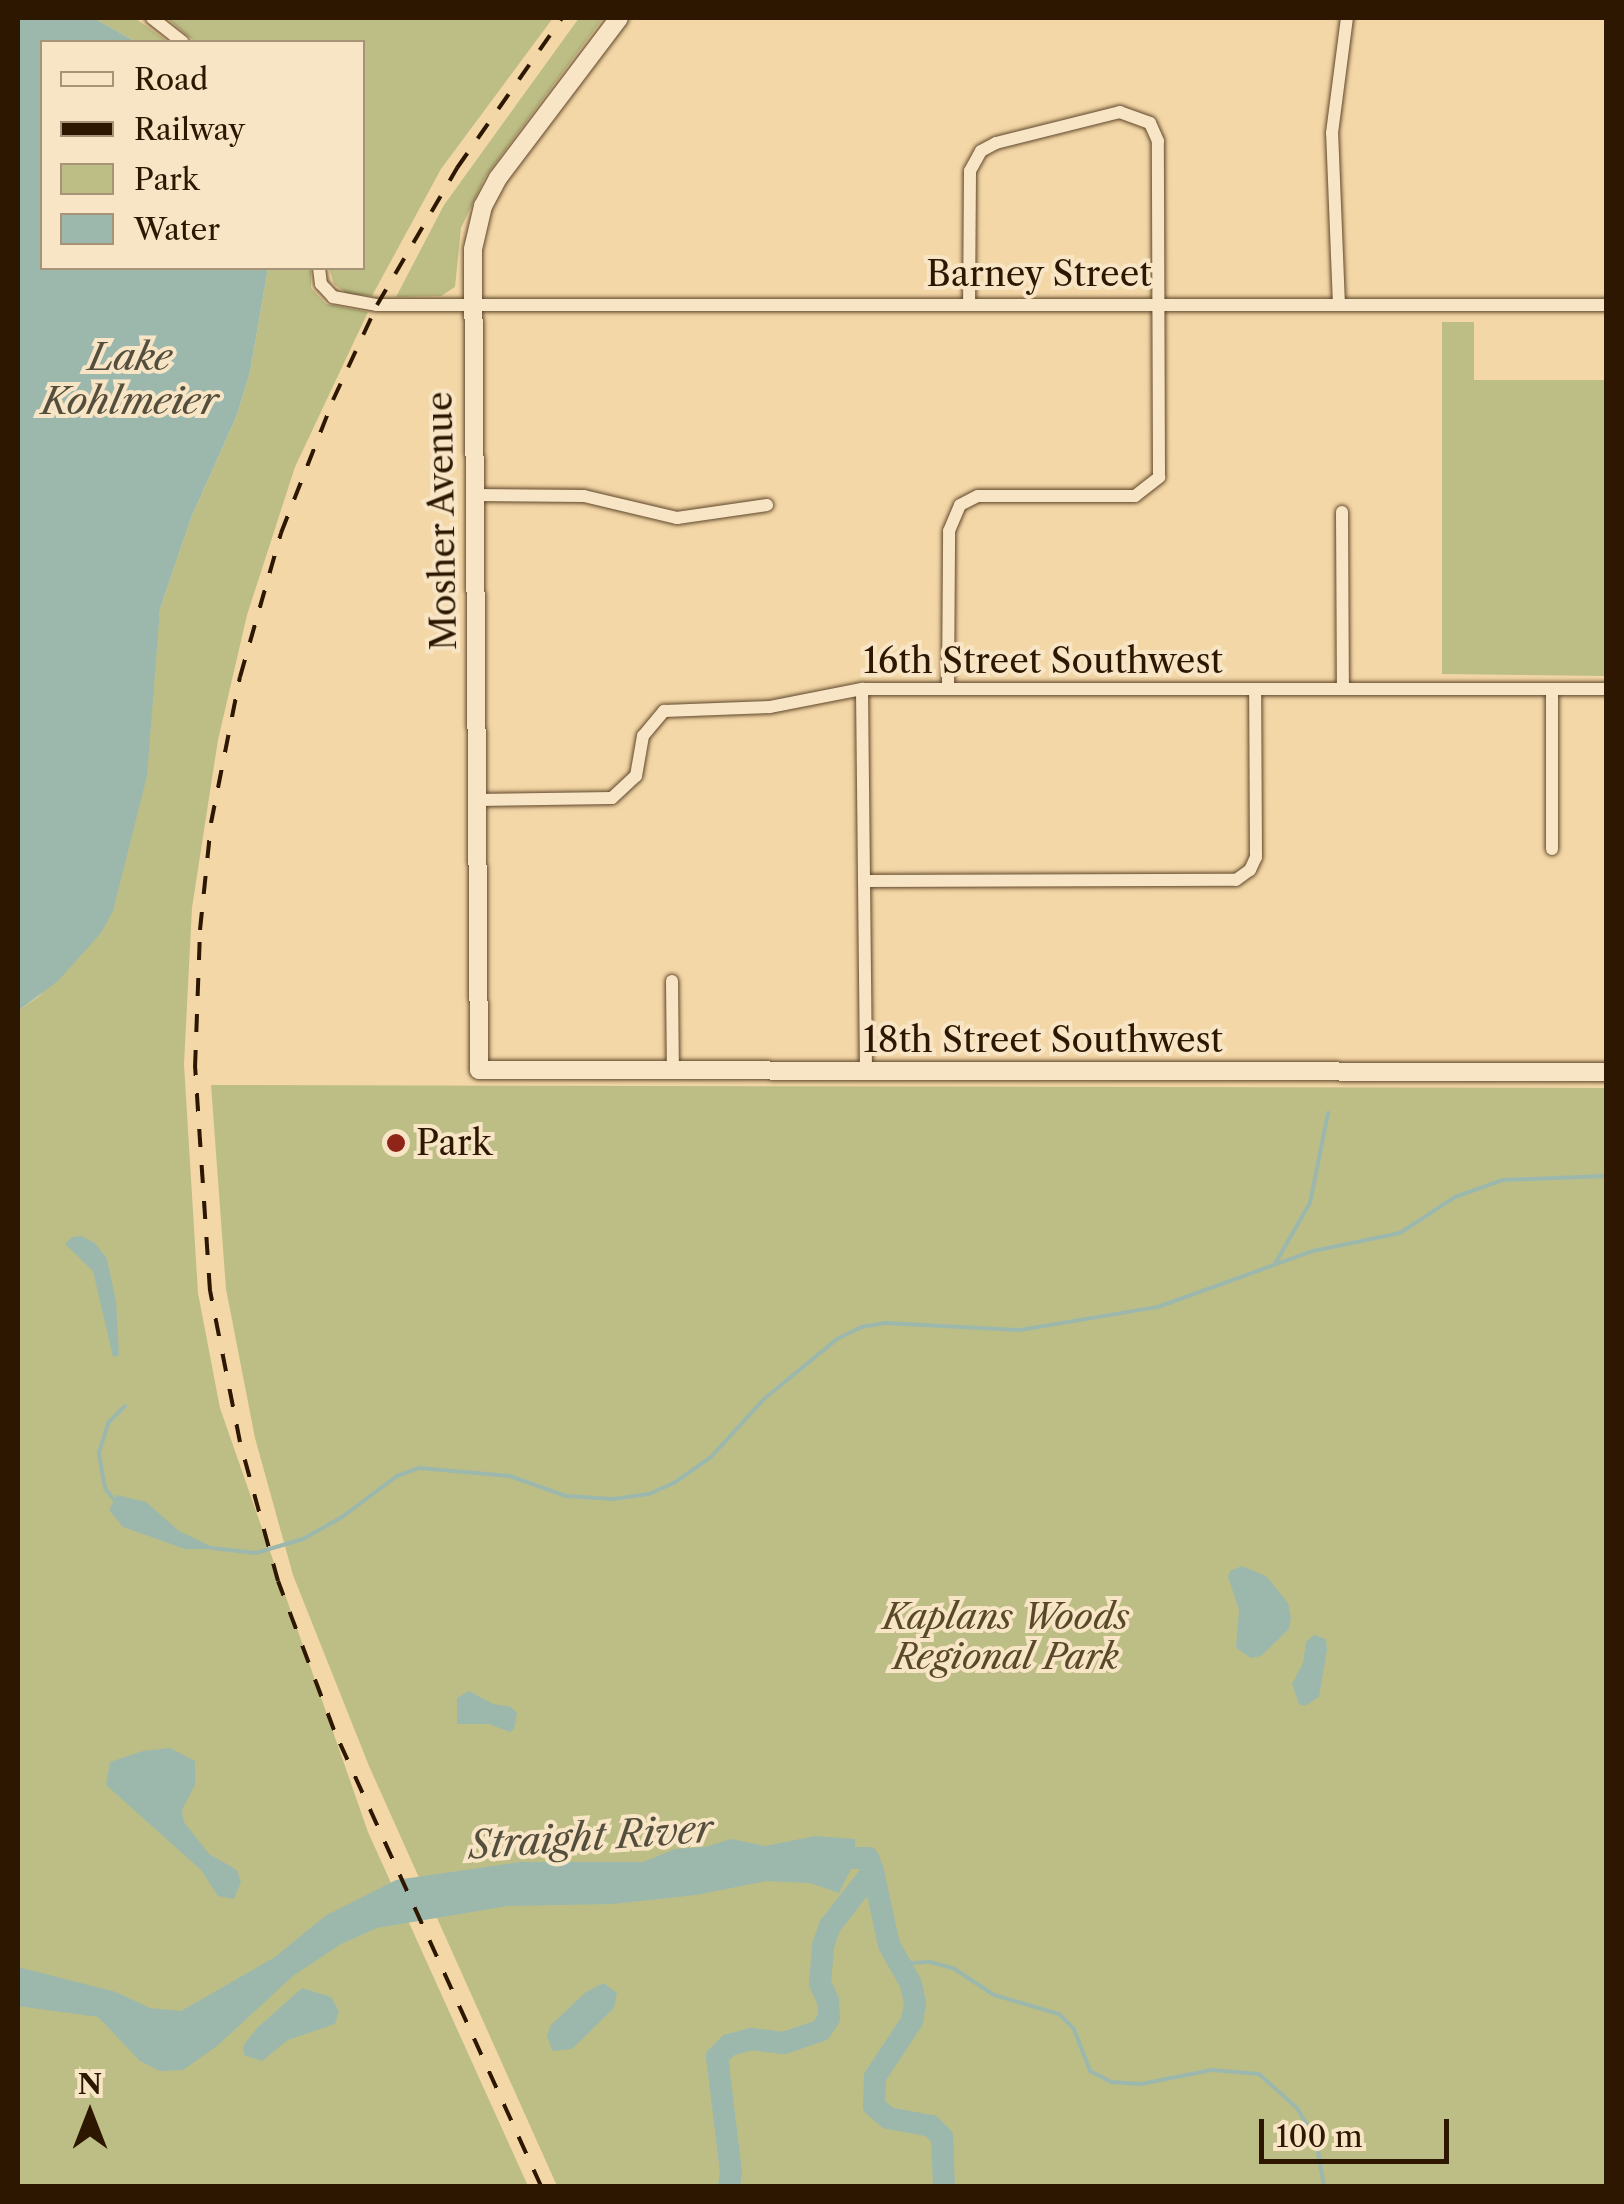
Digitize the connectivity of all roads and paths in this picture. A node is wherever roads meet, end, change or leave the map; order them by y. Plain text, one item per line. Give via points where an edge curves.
1 (152, 18) edge
2 (619, 18) edge
3 (1347, 18) edge
4 (180, 40) edge
5 (320, 270) edge
6 (472, 303) junction
7 (969, 304) junction
8 (1160, 305) junction
9 (1339, 305) junction
10 (1606, 306) edge
11 (474, 495) junction
12 (767, 505) dead end
13 (1342, 512) dead end
14 (862, 689) junction
15 (948, 689) junction
16 (1255, 689) junction
17 (1343, 689) junction
18 (1552, 689) junction
19 (1606, 689) edge
20 (477, 800) junction
21 (1552, 849) dead end
22 (864, 881) junction
23 (672, 980) dead end
24 (479, 1070) joint
25 (673, 1070) junction
26 (866, 1072) junction
27 (1606, 1072) edge

1 - 4 street
2 - 6 street, Mosher Avenue via 488,196 472,249
3 - 9 street via 1332,133
5 - 6 street, Barney Street via 325,289 344,301
6 - 7 street, Barney Street
6 - 11 street, Mosher Avenue
7 - 8 street, Barney Street
7 - 8 street via 974,161 996,143 1120,112 1141,116 1158,141
8 - 9 street, Barney Street
8 - 15 street via 1159,476 1135,496 978,496 960,505 949,531
9 - 10 street, Barney Street
11 - 12 street via 584,496 677,518
11 - 20 street, Mosher Avenue
13 - 17 street
14 - 15 street, 16th Street Southwest
14 - 20 street, 16th Street Southwest via 770,707 664,711 643,736 636,776 612,798
14 - 22 street
15 - 16 street, 16th Street Southwest
16 - 17 street, 16th Street Southwest
16 - 22 street via 1256,856 1236,880
17 - 18 street, 16th Street Southwest
18 - 19 street, 16th Street Southwest
18 - 21 street
20 - 24 street, Mosher Avenue
22 - 26 street
23 - 25 street
24 - 25 street, 18th Street Southwest
25 - 26 street, 18th Street Southwest
26 - 27 street, 18th Street Southwest

